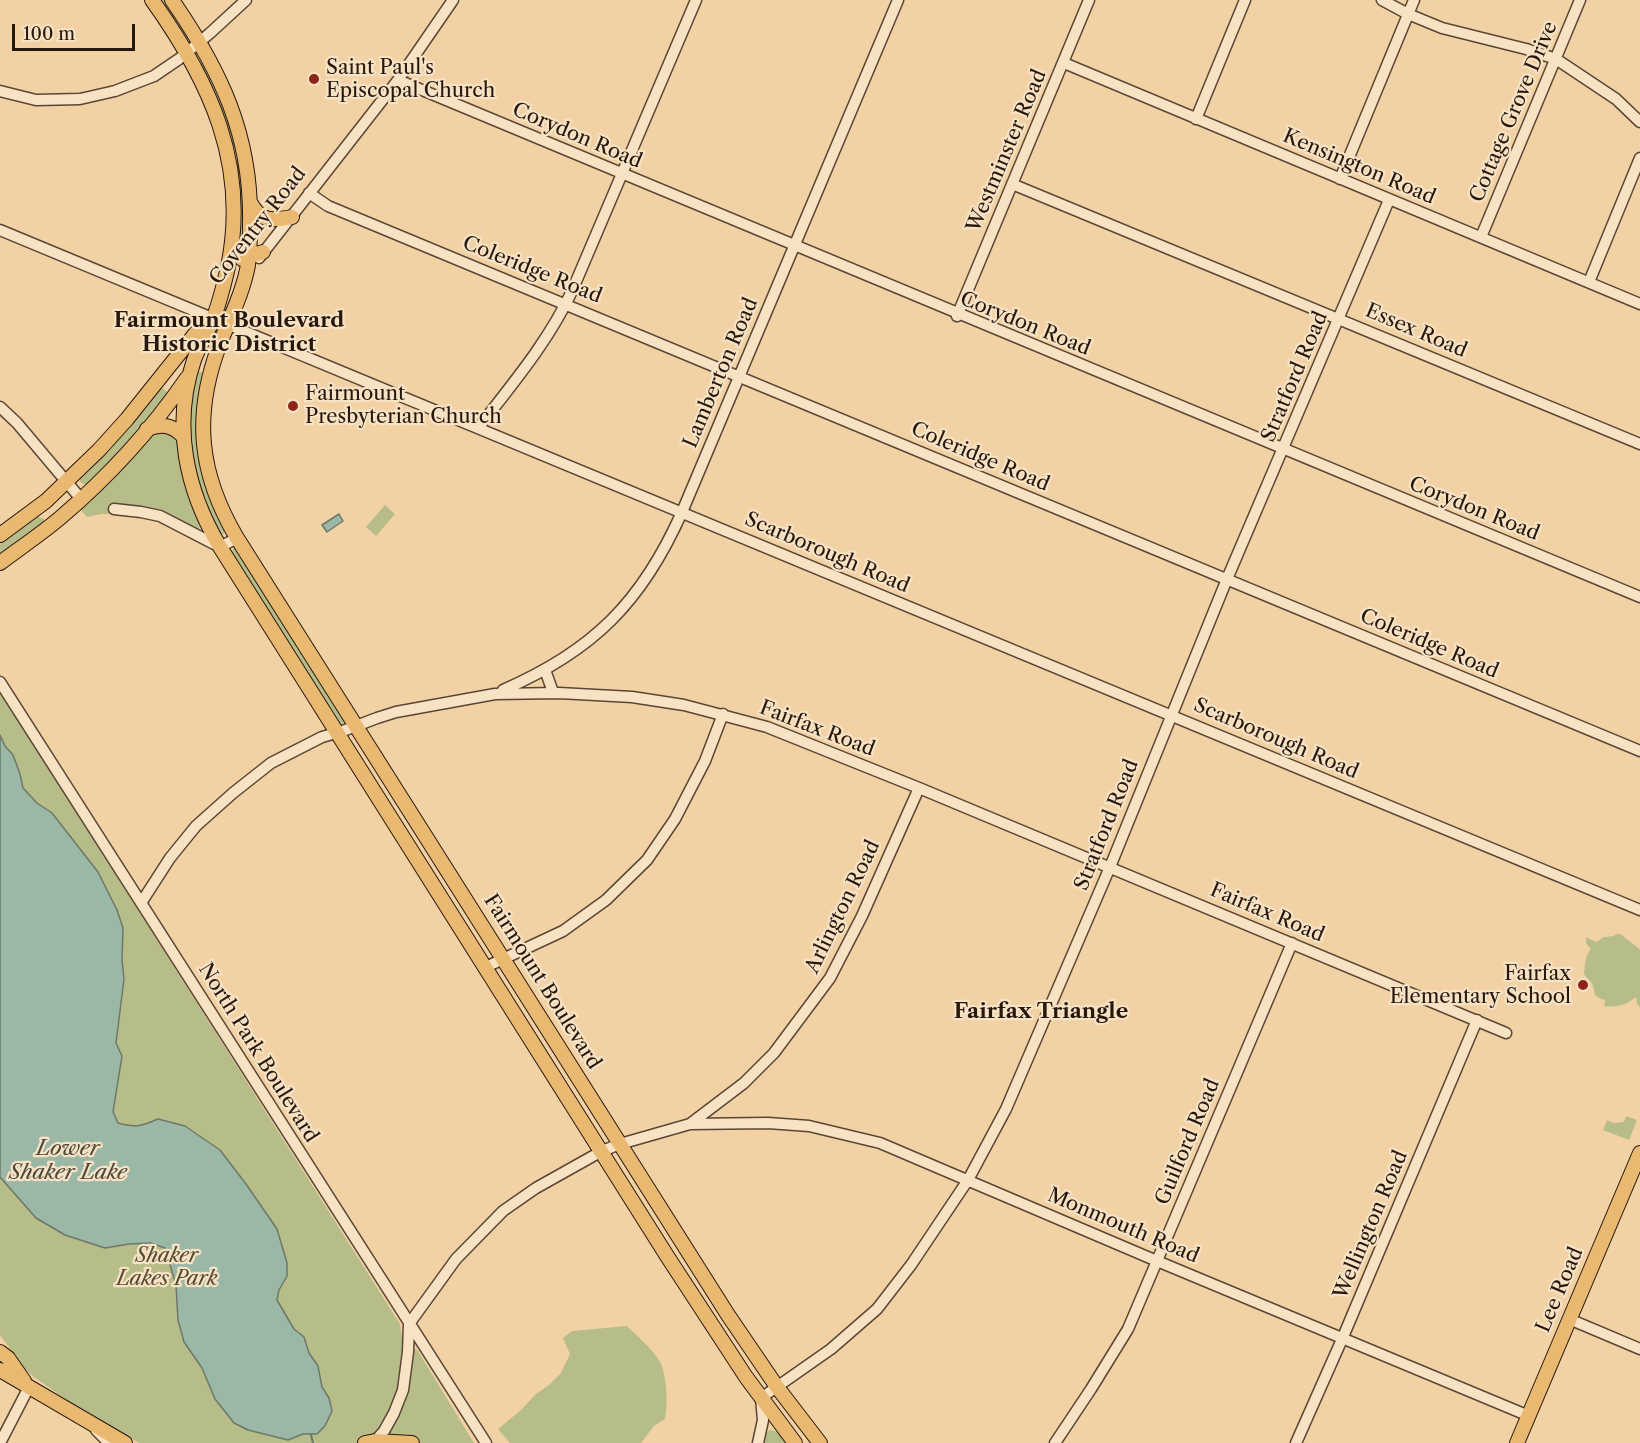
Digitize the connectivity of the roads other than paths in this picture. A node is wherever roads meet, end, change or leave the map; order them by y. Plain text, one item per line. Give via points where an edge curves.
1 (152, 0) edge
2 (172, 0) edge
3 (246, 0) edge
4 (453, 0) edge
5 (696, 0) edge
6 (898, 0) edge
7 (1089, 0) edge
8 (1245, 0) edge
9 (1382, 0) edge
10 (1414, 0) edge
11 (1580, 0) edge
12 (1408, 14) junction
13 (199, 43) junction
14 (186, 54) junction
15 (1556, 58) junction
16 (1064, 63) junction
17 (398, 80) junction
18 (0, 91) edge
19 (1196, 119) junction
20 (1640, 122) edge
21 (245, 153) junction
22 (228, 156) junction
23 (1640, 158) edge
24 (622, 174) junction
25 (1340, 179) junction
26 (1012, 184) junction
27 (309, 193) junction
28 (1389, 200) junction
29 (250, 202) junction
30 (291, 217) junction
31 (0, 230) edge
32 (1481, 237) junction
33 (794, 246) junction
34 (263, 252) junction
35 (230, 255) junction
36 (248, 258) junction
37 (246, 274) junction
38 (1589, 282) junction
39 (566, 304) junction
40 (1640, 304) edge
41 (957, 316) junction
42 (213, 317) junction
43 (1339, 319) junction
44 (228, 323) junction
45 (190, 373) junction
46 (739, 376) junction
47 (0, 407) edge
48 (479, 428) junction
49 (147, 429) junction
50 (183, 436) junction
51 (1640, 444) edge
52 (1283, 450) junction
53 (66, 482) junction
54 (81, 499) junction
55 (114, 510) dead end
56 (682, 512) junction
57 (0, 535) edge
58 (237, 538) junction
59 (220, 547) junction
60 (0, 563) edge
61 (1227, 579) junction
62 (1640, 597) edge
63 (545, 670) junction
64 (0, 682) edge
65 (553, 692) junction
66 (495, 694) junction
67 (723, 714) junction
68 (1171, 715) junction
69 (356, 726) junction
70 (338, 732) junction
71 (1640, 751) edge
72 (919, 788) junction
73 (1110, 867) junction
74 (141, 903) junction
75 (1640, 910) edge
76 (1292, 943) junction
77 (503, 959) junction
78 (486, 967) junction
79 (1476, 1020) junction
80 (1506, 1033) dead end
81 (690, 1124) junction
82 (620, 1144) junction
83 (602, 1151) junction
84 (1640, 1153) edge
85 (1635, 1177) edge
86 (968, 1180) junction
87 (1157, 1261) junction
88 (1569, 1319) junction
89 (409, 1324) junction
90 (1343, 1337) junction
91 (1640, 1349) edge
92 (2, 1356) edge
93 (29, 1387) junction
94 (777, 1388) junction
95 (761, 1398) junction
96 (1529, 1416) junction
97 (92, 1425) junction
98 (370, 1442) edge
99 (0, 1443) edge
100 (109, 1443) edge
101 (125, 1443) edge
102 (412, 1443) edge
103 (486, 1443) edge
104 (758, 1443) edge
105 (795, 1443) edge
106 (820, 1443) edge
107 (1054, 1443) edge
108 (1296, 1443) edge
109 (1517, 1443) edge

1 - 14 main road, Fairmount Boulevard
2 - 13 main road, Fairmount Boulevard
3 - 13 street
4 - 17 street, Coventry Road
5 - 24 street
6 - 33 street, Lamberton Road
7 - 16 street, Westminster Road
8 - 19 street
9 - 12 street
10 - 12 street
11 - 15 street, Cottage Grove Drive
12 - 15 street via 1442,28
12 - 25 street
13 - 14 street
13 - 21 main road, Fairmount Boulevard via 226,92
14 - 18 street via 136,84 80,99 36,100
14 - 22 main road, Fairmount Boulevard via 215,110
15 - 20 street via 1616,99
15 - 32 street, Cottage Grove Drive
16 - 19 street, Kensington Road
16 - 26 street, Westminster Road
17 - 24 street, Corydon Road
17 - 27 street, Coventry Road
19 - 25 street, Kensington Road
21 - 22 main road
21 - 29 main road, Fairmount Boulevard
22 - 35 main road, Fairmount Boulevard via 233,206
23 - 38 street
24 - 33 street, Corydon Road
24 - 39 street
25 - 28 street, Kensington Road
26 - 41 street, Westminster Road
26 - 43 street, Essex Road
27 - 30 street, Coventry Road
27 - 39 street, Coleridge Road via 328,206
28 - 32 street, Kensington Road
28 - 43 street, Stratford Road
29 - 30 main road via 265,218
29 - 36 main road, Fairmount Boulevard
30 - 34 street, Coventry Road
31 - 42 street, Scarborough Road
32 - 38 street, Kensington Road
33 - 41 street, Corydon Road
33 - 46 street, Lamberton Road
34 - 36 main road
34 - 37 street, Coventry Road
35 - 36 main road via 237,260
35 - 42 main road, Fairmount Boulevard
36 - 37 main road, Fairmount Boulevard
37 - 42 main road, Coventry Road
37 - 44 main road, Fairmount Boulevard
38 - 40 street, Kensington Road
39 - 46 street, Coleridge Road
39 - 48 street via 544,342
41 - 52 street, Corydon Road
42 - 44 street, Scarborough Road
42 - 45 main road, Fairmount Boulevard
42 - 53 main road, Coventry Road via 113,435
43 - 51 street, Essex Road
43 - 52 street, Stratford Road
44 - 45 main road
44 - 48 street, Scarborough Road
44 - 58 main road, Fairmount Boulevard via 207,384 203,433 213,489
45 - 49 main road
45 - 50 main road, Fairmount Boulevard
46 - 56 street, Lamberton Road
46 - 61 street, Coleridge Road
47 - 53 street
48 - 56 street, Scarborough Road
49 - 50 main road via 165,425
49 - 54 main road
50 - 59 main road, Fairmount Boulevard via 194,492
52 - 61 street, Stratford Road
52 - 62 street, Corydon Road
53 - 54 street
53 - 57 main road, Coventry Road
54 - 60 main road
55 - 59 street via 160,516
56 - 63 street, Lamberton Road via 655,566 624,608 605,628
56 - 68 street, Scarborough Road
58 - 59 street
58 - 69 main road, Fairmount Boulevard
59 - 70 main road, Fairmount Boulevard
61 - 68 street, Stratford Road
61 - 71 street, Coleridge Road
63 - 65 street
63 - 66 street, Lamberton Road
64 - 74 street, North Park Boulevard
65 - 66 street, Fairfax Road
65 - 67 street, Fairfax Road via 632,697
66 - 69 street, Fairfax Road via 396,712
67 - 72 street, Fairfax Road via 767,727
67 - 77 street via 705,761 675,819 647,860 606,900 563,931
68 - 73 street, Stratford Road
68 - 75 street, Scarborough Road
69 - 70 street, Fairfax Road
69 - 77 main road, Fairmount Boulevard
70 - 74 street, Fairfax Road via 270,763 233,793 196,826
70 - 78 main road, Fairmount Boulevard
72 - 73 street, Fairfax Road
72 - 81 street, Arlington Road via 830,978 774,1053 744,1083
73 - 76 street, Fairfax Road
73 - 86 street, Stratford Road via 1006,1109
74 - 89 street, North Park Boulevard
76 - 79 street, Fairfax Road
76 - 87 street, Guilford Road
77 - 78 street
77 - 82 main road, Fairmount Boulevard
78 - 83 main road, Fairmount Boulevard
79 - 80 street, Fairfax Road
79 - 90 street, Wellington Road
81 - 82 street, Arlington Road
81 - 86 street, Monmouth Road via 809,1126 880,1143
82 - 83 street, Arlington Road
82 - 94 main road, Fairmount Boulevard
83 - 89 street, Arlington Road via 503,1211 456,1259
83 - 95 main road, Fairmount Boulevard
84 - 85 main road, Lee Road
85 - 88 main road, Lee Road
86 - 87 street, Monmouth Road
86 - 94 street, Stratford Road via 877,1309
87 - 90 street, Monmouth Road
87 - 107 street, Guilford Road via 1128,1329
88 - 91 street
88 - 96 main road, Lee Road
89 - 98 street via 403,1390 384,1431
89 - 103 street, North Park Boulevard
90 - 96 street, Monmouth Road
90 - 108 street, Wellington Road
92 - 93 main road
93 - 97 main road
93 - 99 street
94 - 95 street, Stratford Road
94 - 106 main road, Fairmount Boulevard
95 - 104 street via 763,1420
95 - 105 main road, Fairmount Boulevard
96 - 109 main road, Lee Road
97 - 100 street
97 - 101 main road
98 - 102 main road

